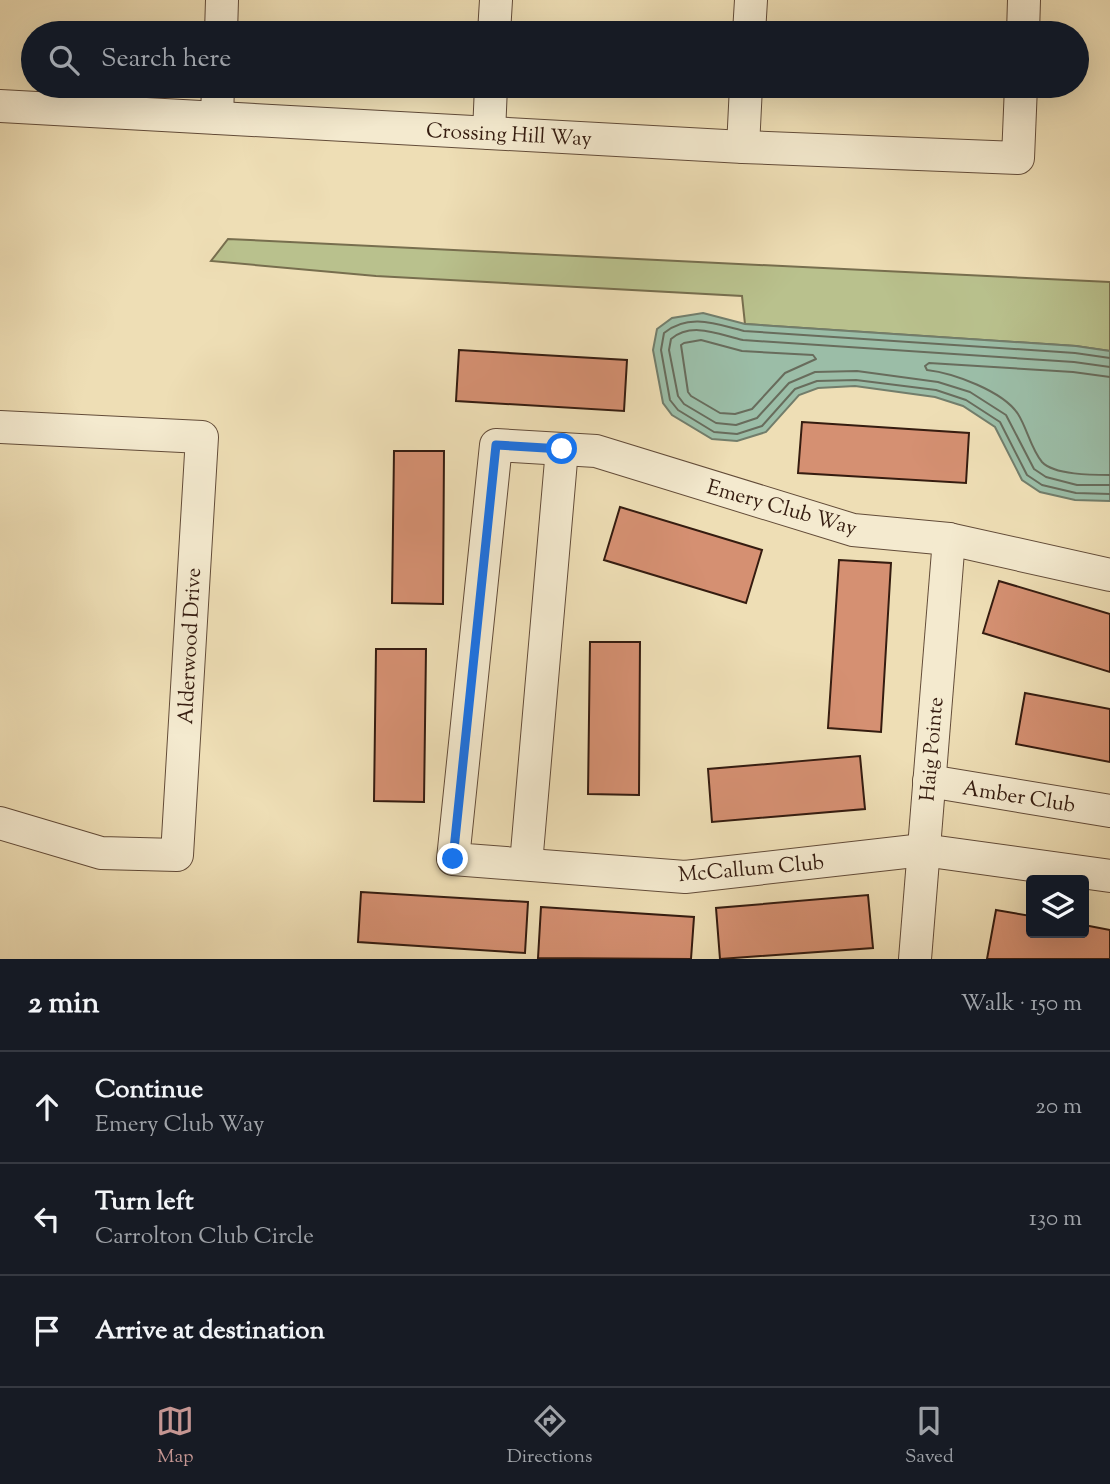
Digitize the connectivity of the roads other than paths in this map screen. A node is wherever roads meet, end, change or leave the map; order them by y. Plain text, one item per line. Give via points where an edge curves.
1 (222, 0) edge
2 (496, 0) edge
3 (751, 0) edge
4 (1024, 0) edge
5 (221, 21) edge
6 (495, 21) edge
7 (750, 21) edge
8 (1023, 21) edge
9 (218, 98) edge
10 (490, 98) edge
11 (745, 98) edge
12 (1020, 98) edge
13 (0, 106) edge
14 (217, 118) junction
15 (489, 133) junction
16 (743, 148) junction
17 (0, 427) edge
18 (562, 449) junction
19 (949, 540) junction
20 (1110, 575) edge
21 (929, 781) junction
22 (1110, 811) edge
23 (0, 823) edge
24 (923, 850) junction
25 (453, 859) joint
26 (526, 864) junction
27 (1110, 876) edge
28 (915, 959) edge

1 - 5 street
2 - 6 street
3 - 7 street
4 - 8 street
9 - 14 street
10 - 15 street
11 - 16 street
12 - 16 street, Crossing Hill Way via 1018,158
13 - 14 street, Crossing Hill Way
14 - 15 street, Crossing Hill Way
15 - 16 street, Crossing Hill Way
17 - 23 street, Alderwood Drive via 202,437 177,855 102,853
18 - 19 street, Emery Club Way via 596,451 853,530
18 - 25 street, Emery Club Way via 496,445
18 - 26 street
19 - 20 street, Emery Club Way
19 - 21 street, Haig Pointe
21 - 22 street, Amber Club
21 - 24 street, Haig Pointe
24 - 26 street, McCallum Club via 685,877
24 - 27 street
24 - 28 street, Haig Pointe
25 - 26 street, McCallum Club

